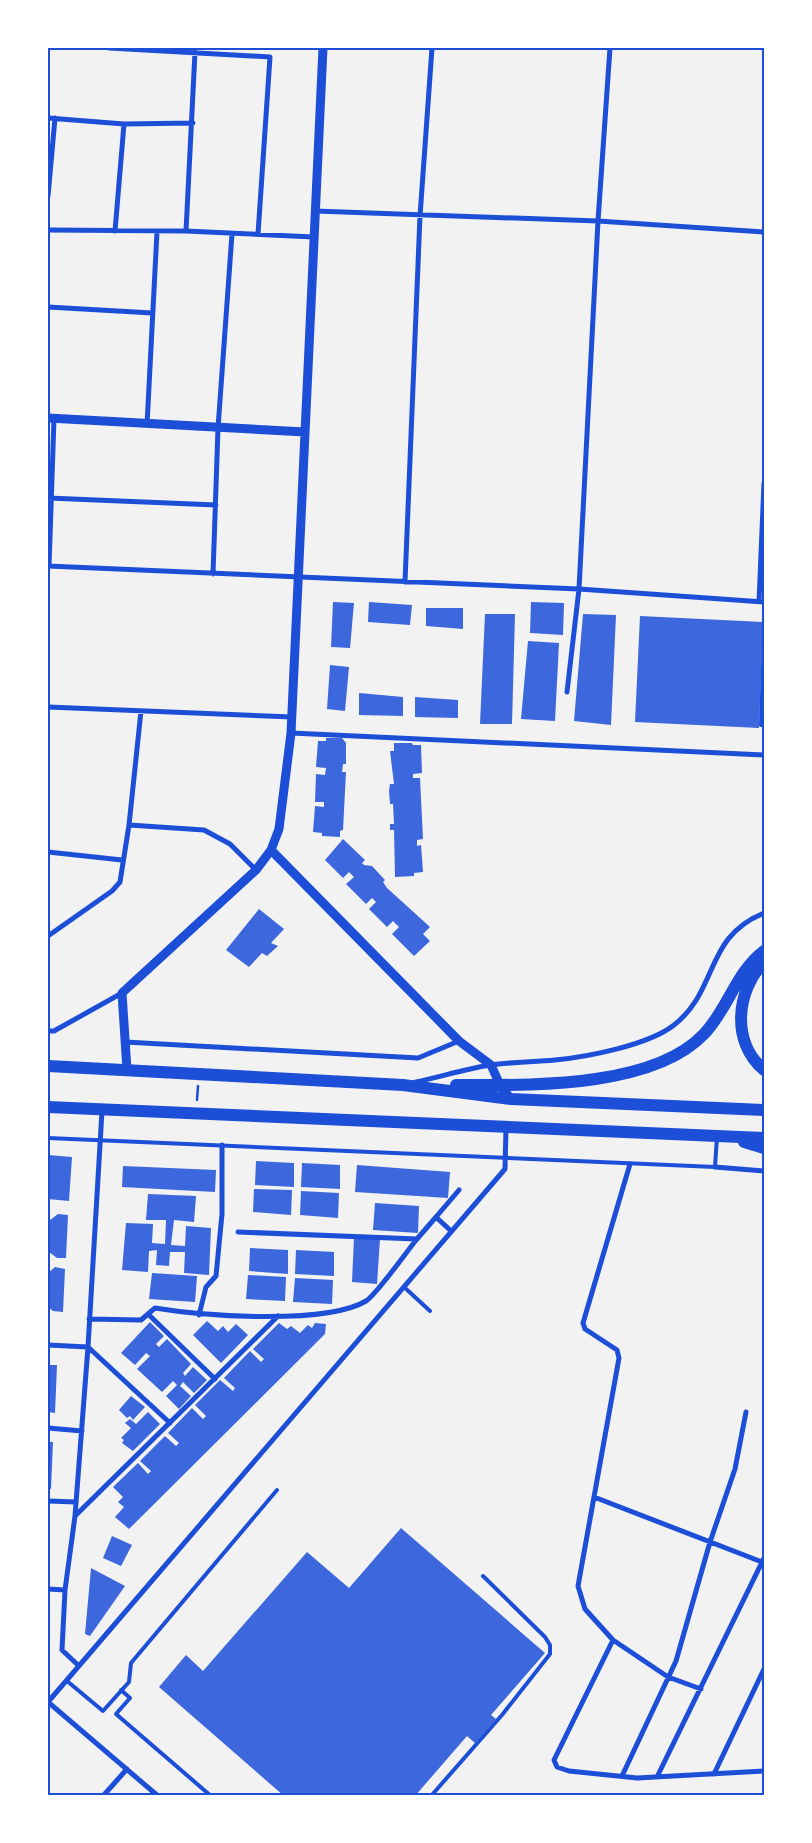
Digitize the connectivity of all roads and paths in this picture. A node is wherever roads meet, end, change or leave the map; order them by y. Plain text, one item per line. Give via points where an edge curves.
1 (110, 48) edge
2 (323, 48) edge
3 (432, 48) edge
4 (610, 48) edge
5 (174, 49) edge
6 (195, 52) junction
7 (48, 118) edge
8 (56, 118) junction
9 (124, 124) junction
10 (193, 124) junction
11 (48, 196) edge
12 (315, 211) junction
13 (420, 216) junction
14 (598, 221) junction
15 (48, 230) edge
16 (115, 231) junction
17 (186, 231) junction
18 (157, 232) junction
19 (764, 232) edge
20 (232, 234) junction
21 (258, 234) junction
22 (314, 237) junction
23 (48, 308) edge
24 (152, 313) junction
25 (51, 419) edge
26 (147, 425) junction
27 (218, 428) junction
28 (305, 432) junction
29 (764, 483) edge
30 (50, 498) edge
31 (216, 505) junction
32 (48, 566) edge
33 (213, 574) junction
34 (298, 579) junction
35 (404, 582) junction
36 (579, 589) junction
37 (762, 602) edge
38 (764, 640) edge
39 (567, 692) dead end
40 (48, 707) edge
41 (141, 711) junction
42 (292, 717) junction
43 (761, 725) dead end
44 (291, 734) junction
45 (764, 756) edge
46 (129, 825) junction
47 (272, 850) junction
48 (48, 852) edge
49 (122, 860) junction
50 (256, 870) junction
51 (764, 913) edge
52 (48, 936) edge
53 (764, 951) edge
54 (764, 962) edge
55 (122, 993) junction
56 (48, 1031) edge
57 (459, 1041) junction
58 (125, 1042) junction
59 (491, 1065) junction
60 (48, 1066) edge
61 (127, 1070) junction
62 (764, 1070) edge
63 (403, 1085) junction
64 (500, 1085) junction
65 (511, 1099) junction
66 (48, 1107) edge
67 (102, 1110) junction
68 (764, 1110) edge
69 (506, 1127) junction
70 (717, 1135) junction
71 (48, 1138) edge
72 (764, 1138) edge
73 (100, 1141) junction
74 (222, 1145) junction
75 (764, 1148) edge
76 (506, 1160) junction
77 (630, 1164) junction
78 (715, 1167) junction
79 (764, 1171) edge
80 (459, 1190) dead end
81 (436, 1217) junction
82 (451, 1231) junction
83 (238, 1232) dead end
84 (417, 1238) junction
85 (404, 1286) junction
86 (430, 1311) dead end
87 (148, 1314) junction
88 (199, 1315) junction
89 (278, 1316) junction
90 (89, 1319) junction
91 (48, 1345) edge
92 (88, 1346) junction
93 (215, 1379) junction
94 (746, 1412) dead end
95 (170, 1424) junction
96 (48, 1428) edge
97 (82, 1431) junction
98 (277, 1490) dead end
99 (594, 1497) junction
100 (48, 1502) edge
101 (76, 1502) junction
102 (75, 1516) junction
103 (710, 1542) junction
104 (764, 1560) edge
105 (483, 1576) dead end
106 (48, 1589) edge
107 (65, 1590) junction
108 (613, 1640) junction
109 (79, 1666) junction
110 (764, 1669) edge
111 (668, 1677) junction
112 (67, 1681) junction
113 (700, 1688) junction
114 (121, 1690) junction
115 (48, 1702) edge
116 (127, 1769) junction
117 (764, 1771) edge
118 (714, 1774) junction
119 (622, 1776) junction
120 (657, 1777) junction
121 (103, 1796) edge
122 (158, 1796) edge
123 (211, 1796) edge
124 (431, 1796) edge

1 - 5 street
2 - 12 street
3 - 13 street
4 - 14 street
5 - 6 street
6 - 10 street
6 - 21 street via 270,57
7 - 8 street
8 - 9 street
8 - 11 street
9 - 10 street
9 - 16 street
10 - 17 street
12 - 13 street
12 - 22 street
13 - 14 street
13 - 35 street
14 - 19 street
14 - 36 street
15 - 16 street
16 - 18 street
17 - 18 street
17 - 20 street
18 - 24 street
20 - 21 street
20 - 27 street
21 - 22 street
22 - 28 street
23 - 24 street
24 - 26 street
25 - 26 street
25 - 30 street
26 - 27 street
27 - 28 street
27 - 31 street
28 - 34 street
29 - 37 street
30 - 31 street
30 - 32 street
31 - 33 street
32 - 33 street
33 - 34 street
34 - 35 street
34 - 42 street
35 - 36 street
36 - 37 street
36 - 39 street
38 - 43 lane
40 - 41 street
41 - 42 street
41 - 46 street
42 - 44 street
44 - 45 street
44 - 47 street via 279,829
46 - 49 street
46 - 50 street via 204,830 230,844
47 - 50 street
47 - 57 street
48 - 49 street
49 - 52 street via 117,888
50 - 55 street
51 - 59 street via 749,919 734,931 721,947 706,984 690,1008 674,1025 654,1037 557,1060
53 - 64 main road via 746,969 719,1016 700,1039 683,1052 642,1070 595,1079
54 - 62 main road via 744,994 740,1012 748,1048
55 - 56 street via 54,1031
55 - 58 street
57 - 58 street via 418,1058
57 - 59 street
58 - 61 street
59 - 63 street
59 - 64 street
60 - 61 main road
61 - 63 main road
63 - 64 main road
63 - 65 main road
64 - 65 street
65 - 68 main road
66 - 67 main road
67 - 69 main road
67 - 73 street
69 - 70 main road
69 - 76 street
70 - 72 main road
70 - 75 main road
70 - 78 lane
71 - 73 lane
73 - 74 lane
73 - 90 street
74 - 76 lane
74 - 88 street via 222,1214 216,1276 206,1287
76 - 77 lane
76 - 82 street via 505,1169
77 - 78 lane
77 - 99 street via 584,1323 585,1329 618,1350 619,1358
78 - 79 street
80 - 81 street
81 - 82 street
81 - 84 street
82 - 85 street
83 - 84 street
84 - 89 street via 368,1300 344,1311
85 - 86 lane
85 - 109 street
87 - 88 street via 155,1308
87 - 90 street via 140,1320
87 - 93 street
88 - 89 street
89 - 93 street
90 - 92 street
91 - 92 street
92 - 95 street
92 - 97 street
93 - 95 street
94 - 103 street via 736,1469
95 - 102 street
96 - 97 street
97 - 101 street
98 - 114 lane via 131,1663 129,1682
99 - 103 street
99 - 108 street via 578,1586 585,1609
100 - 101 street
101 - 102 street
102 - 107 street
103 - 104 street
103 - 111 street via 676,1661
104 - 113 street
105 - 124 lane via 545,1636 550,1654
106 - 107 street
107 - 109 street via 62,1650
108 - 111 street
108 - 119 street via 554,1760 557,1767 569,1771
109 - 112 street
110 - 118 street
111 - 113 street
111 - 119 street
112 - 114 lane via 103,1711
112 - 115 street
113 - 120 street
114 - 123 lane via 130,1698 116,1714
115 - 116 street
116 - 121 street
116 - 122 street
117 - 118 street
118 - 120 street
119 - 120 street

